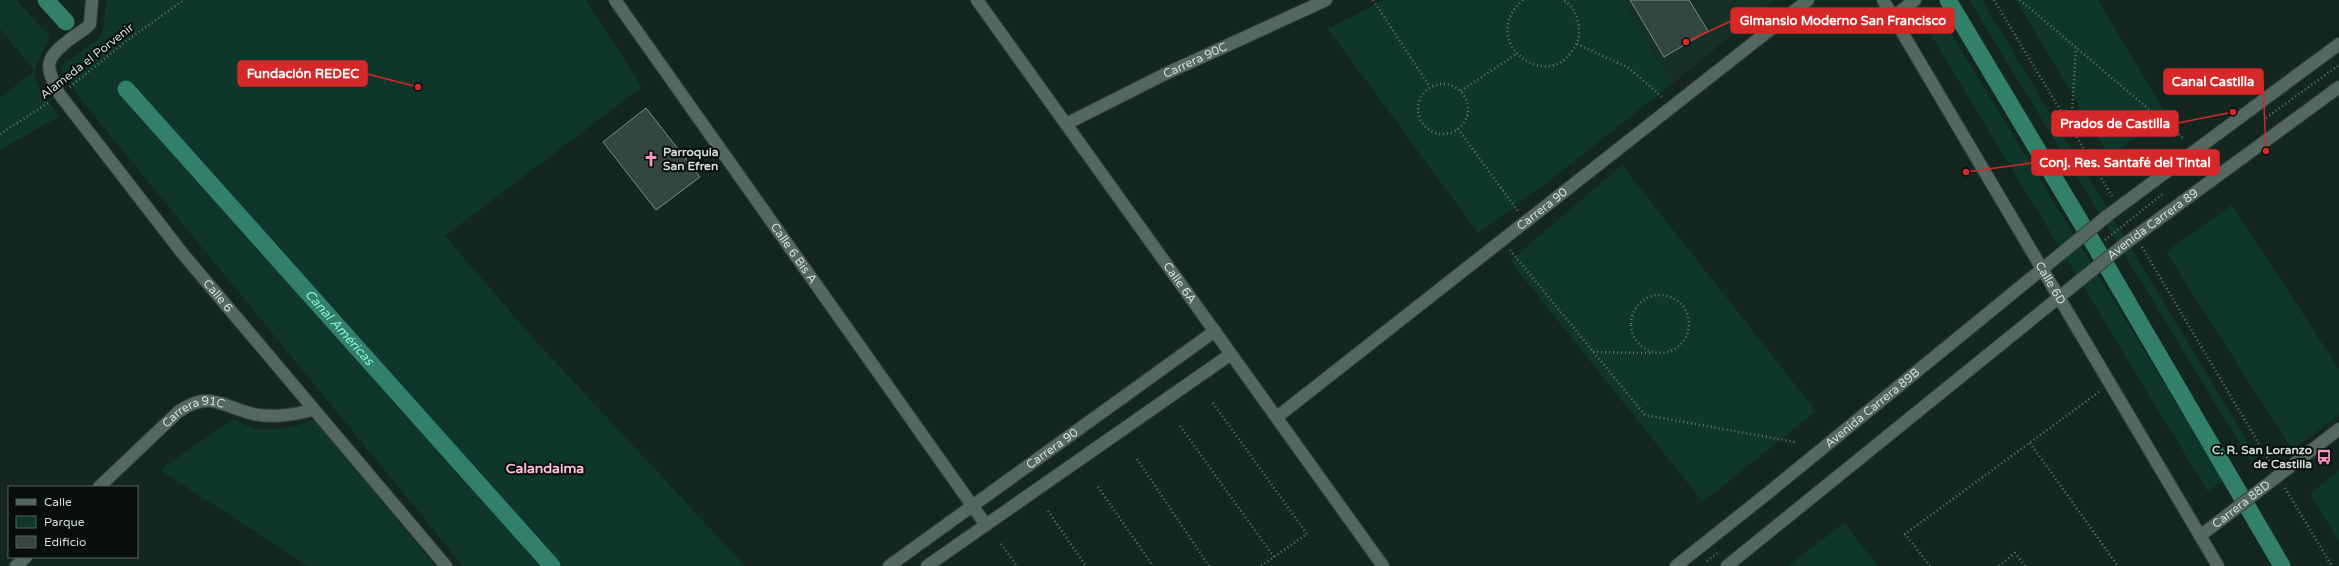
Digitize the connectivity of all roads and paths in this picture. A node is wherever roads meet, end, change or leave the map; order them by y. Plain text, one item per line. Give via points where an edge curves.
1 (92, 0) edge
2 (184, 0) edge
3 (615, 0) edge
4 (977, 0) edge
5 (1326, 0) edge
6 (1373, 0) edge
7 (1523, 0) edge
8 (1563, 0) edge
9 (1808, 0) edge
10 (1883, 0) edge
11 (1915, 0) edge
12 (1994, 0) edge
13 (2020, 0) edge
14 (1893, 17) junction
15 (1577, 44) junction
16 (2339, 44) edge
17 (2076, 47) junction
18 (1516, 54) junction
19 (2339, 66) edge
20 (1430, 87) junction
21 (2339, 87) edge
22 (1461, 91) junction
23 (60, 95) junction
24 (1670, 109) junction
25 (2265, 119) dead end
26 (1066, 124) junction
27 (2071, 128) junction
28 (1458, 129) junction
29 (0, 134) edge
30 (2184, 139) dead end
31 (2170, 189) dead end
32 (2110, 193) dead end
33 (1526, 222) junction
34 (2117, 230) dead end
35 (1508, 247) dead end
36 (2145, 253) dead end
37 (2042, 269) junction
38 (2059, 298) junction
39 (1215, 331) junction
40 (1593, 352) junction
41 (1231, 354) junction
42 (1656, 354) junction
43 (2101, 390) dead end
44 (1213, 403) dead end
45 (312, 410) junction
46 (1277, 418) junction
47 (1180, 426) dead end
48 (2339, 429) edge
49 (1795, 442) dead end
50 (2030, 443) junction
51 (1137, 459) dead end
52 (2278, 476) junction
53 (100, 486) edge
54 (1098, 487) dead end
55 (972, 506) junction
56 (1048, 511) dead end
57 (986, 525) junction
58 (2200, 536) junction
59 (1001, 544) dead end
60 (1274, 557) junction
61 (25, 558) edge
62 (16, 566) edge
63 (446, 566) edge
64 (889, 566) edge
65 (927, 566) edge
66 (1016, 566) edge
67 (1086, 566) edge
68 (1153, 566) edge
69 (1209, 566) edge
70 (1261, 566) edge
71 (1383, 566) edge
72 (1676, 566) edge
73 (1727, 566) edge
74 (1930, 566) edge
75 (1999, 566) edge
76 (2025, 566) edge
77 (2118, 566) edge
78 (2218, 566) edge
79 (2332, 566) edge

1 - 23 street, Calle 6 via 92,19 88,27 53,54 49,63 49,75
2 - 23 path, Alameda el Porvenir via 129,39
3 - 55 street, Calle 6 Bis A
4 - 26 street, Calle 6A
5 - 26 street, Carrera 90C via 1165,74
6 - 20 path
7 - 18 path via 1508,20 1507,32
8 - 15 path via 1574,11 1579,22
9 - 24 street, Carrera 90
10 - 14 street, Calle 6D
11 - 14 street
12 - 27 path
13 - 17 path
14 - 37 street, Calle 6D
15 - 18 path via 1560,62 1549,65 1537,65
15 - 24 path via 1629,68 1660,93
16 - 37 street, Avenida Carrera 89B via 2107,216
17 - 27 path
17 - 30 path
18 - 22 path
19 - 25 path
20 - 22 path via 1446,84
20 - 28 path via 1419,100 1417,108 1422,123 1435,133 1447,134
21 - 38 street, Avenida Carrera 89 via 2126,243
22 - 28 path via 1466,98 1468,115
23 - 29 path, Alameda el Porvenir
23 - 45 street, Calle 6 via 183,254
24 - 33 street, Carrera 90
26 - 39 street, Calle 6A
27 - 32 path
28 - 33 path
31 - 34 path
33 - 46 street, Carrera 90
35 - 40 path
36 - 52 path
37 - 38 street, Calle 6D
37 - 72 street, Avenida Carrera 89B
38 - 58 street, Calle 6D
38 - 73 street
39 - 41 street, Calle 6A
39 - 55 street, Carrera 90
40 - 42 path
40 - 49 path via 1645,415
41 - 46 street, Calle 6A
41 - 57 street, Carrera 90
42 - 42 path via 1675,350 1682,344 1689,331 1689,317 1685,308 1670,296 1659,295 1641,302 1631,319 1634,337 1643,348
43 - 50 path
44 - 60 path via 1307,534
45 - 53 street, Carrera 91C via 298,414 254,414 218,401 203,400 178,412
45 - 63 street, Calle 6
46 - 71 street, Calle 6A
47 - 60 path
48 - 52 street, Carrera 88D
50 - 74 path via 1905,534
50 - 77 path
51 - 69 path
52 - 58 street, Carrera 88D
52 - 79 path
54 - 68 path
55 - 57 street, Calle 6 Bis A
55 - 64 street, Carrera 90
56 - 67 path
57 - 65 street, Carrera 90
58 - 78 street, Calle 6D
59 - 66 path
60 - 70 path
61 - 62 street
75 - 76 path via 2015,553

